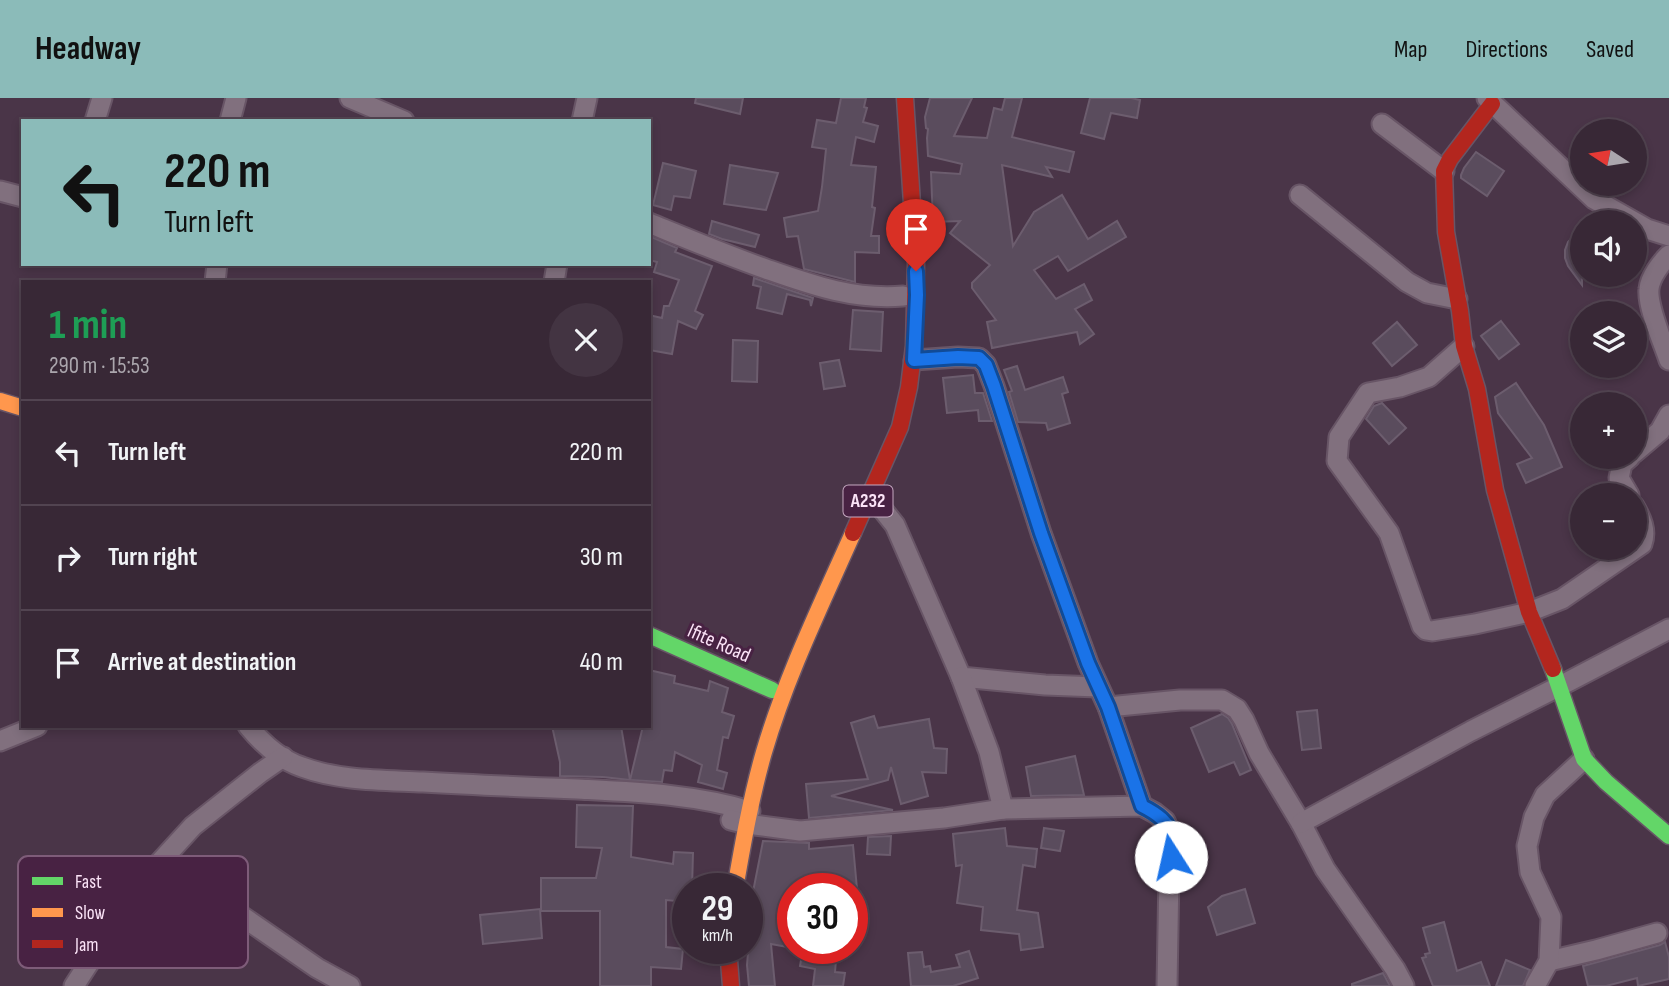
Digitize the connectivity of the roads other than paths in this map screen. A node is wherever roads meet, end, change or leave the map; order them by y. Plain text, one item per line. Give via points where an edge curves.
1 (102, 98) edge
2 (236, 98) edge
3 (586, 98) edge
4 (891, 98) edge
5 (905, 98) edge
6 (356, 99) edge
7 (1490, 101) edge
8 (96, 119) edge
9 (231, 119) edge
10 (400, 119) edge
11 (582, 119) edge
12 (1382, 124) dead end
13 (1444, 171) junction
14 (0, 191) edge
15 (1300, 195) dead end
16 (21, 196) edge
17 (651, 224) edge
18 (1669, 236) edge
19 (1669, 255) edge
20 (903, 296) junction
21 (1457, 299) junction
22 (1464, 346) junction
23 (914, 360) junction
24 (1669, 360) edge
25 (0, 401) edge
26 (21, 407) edge
27 (1669, 415) edge
28 (1647, 442) edge
29 (871, 495) junction
30 (1619, 560) edge
31 (1529, 612) junction
32 (1669, 629) edge
33 (651, 636) edge
34 (961, 677) junction
35 (1560, 686) junction
36 (1098, 687) junction
37 (772, 690) junction
38 (1108, 707) junction
39 (32, 728) edge
40 (250, 728) edge
41 (0, 741) edge
42 (283, 757) junction
43 (1584, 759) junction
44 (743, 770) dead end
45 (1142, 806) junction
46 (1003, 809) junction
47 (738, 814) junction
48 (1301, 823) junction
49 (1669, 836) edge
50 (725, 854) dead end
51 (166, 856) edge
52 (722, 873) edge
53 (736, 873) edge
54 (248, 920) edge
55 (1657, 933) dead end
56 (1549, 961) junction
57 (729, 964) edge
58 (86, 968) edge
59 (74, 986) edge
60 (350, 986) edge
61 (731, 986) edge
62 (1167, 986) edge
63 (1404, 986) edge
64 (1535, 986) edge

1 - 8 street
2 - 9 street
3 - 11 street
4 - 20 main road, A232
5 - 23 main road, A232 via 917,295
6 - 10 street
7 - 13 main road
7 - 18 street via 1594,199
12 - 13 street
13 - 21 main road via 1446,232
14 - 16 street
15 - 21 street via 1407,282 1427,293
17 - 20 street via 828,290 880,298
19 - 24 street via 1649,286 1649,302
20 - 37 main road, A232 via 900,358 885,421
21 - 22 main road
22 - 31 main road via 1477,389 1495,490
22 - 31 street via 1429,377 1368,393 1339,437 1337,461 1389,533 1426,630
23 - 29 main road, A232 via 901,427
23 - 36 street via 979,358 986,365
25 - 26 main road
27 - 28 street
29 - 34 street via 895,524
29 - 47 main road, A232
30 - 31 street via 1562,599
31 - 35 main road
32 - 35 street
33 - 37 main road, Ifite Road
34 - 36 street
34 - 46 street via 989,752
35 - 43 main road
35 - 48 street
36 - 38 street
37 - 44 main road, A232
38 - 45 street
38 - 48 street via 1222,699 1237,709
39 - 41 street
40 - 42 street
42 - 47 street via 300,767 351,778 666,794
42 - 51 street via 193,826
43 - 49 main road
43 - 56 street via 1545,796 1527,846 1530,872 1550,917
45 - 46 street
45 - 62 street via 1165,821 1174,841
46 - 47 street via 800,831
47 - 53 main road, A232
48 - 63 street via 1325,869
50 - 52 main road
54 - 60 street
55 - 56 street
56 - 64 street
57 - 61 main road
58 - 59 street

